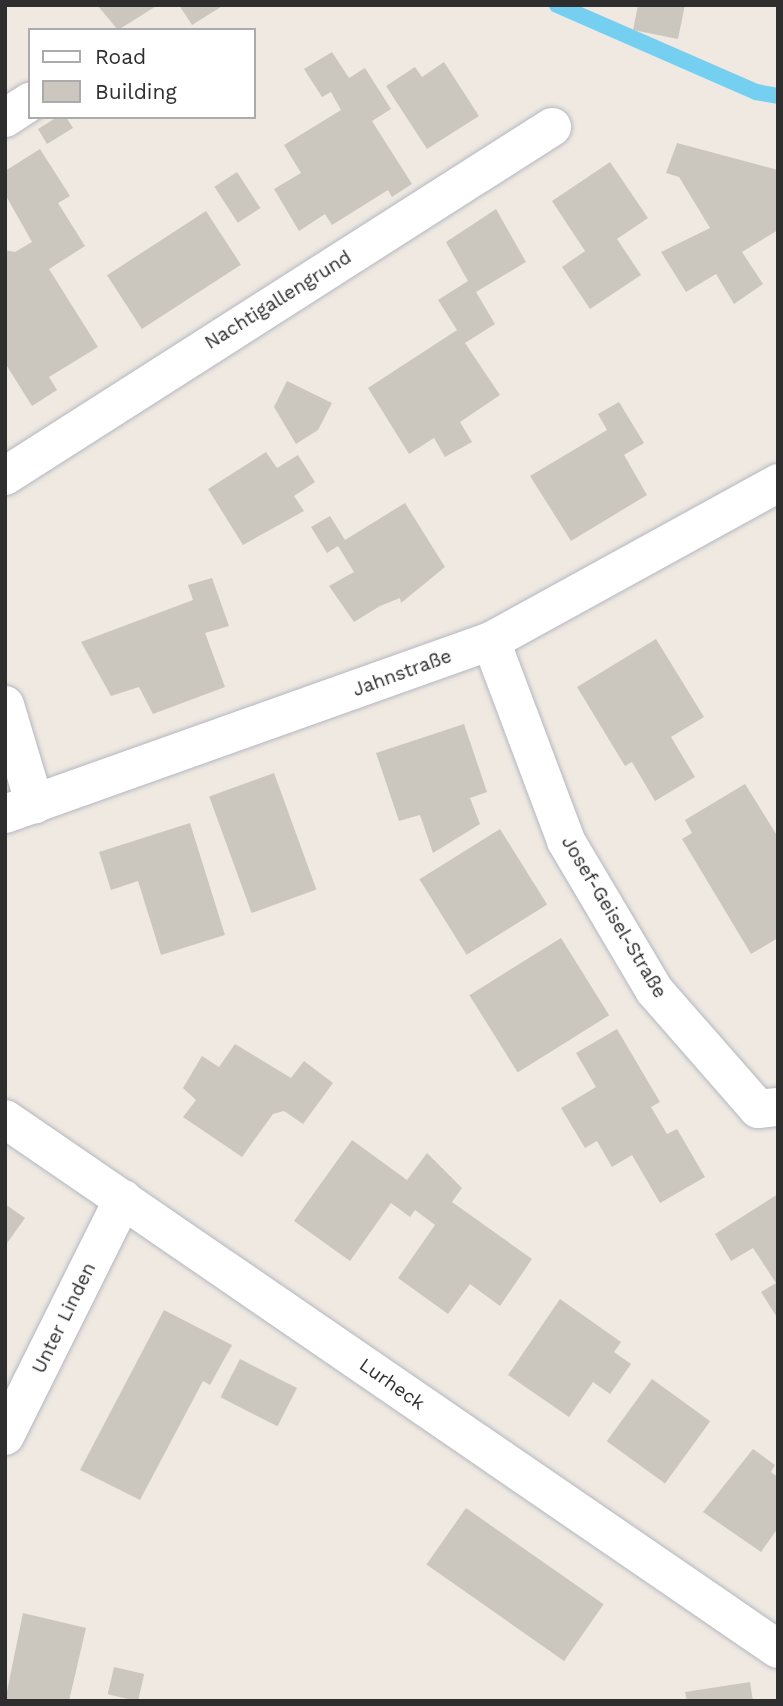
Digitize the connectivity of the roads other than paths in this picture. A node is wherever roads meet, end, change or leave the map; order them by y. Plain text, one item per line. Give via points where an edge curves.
1 (28, 103) edge
2 (5, 118) edge
3 (552, 127) dead end
4 (5, 475) edge
5 (778, 483) edge
6 (491, 641) junction
7 (5, 705) edge
8 (20, 809) edge
9 (778, 1107) edge
10 (5, 1119) edge
11 (123, 1199) junction
12 (5, 1436) edge
13 (778, 1650) edge

1 - 2 street
3 - 4 street, Nachtigallengrund
5 - 6 street, Jahnstraße
6 - 8 street, Jahnstraße
6 - 9 street, Josef-Geisel-Straße via 566,841 654,990 758,1110
7 - 8 street
10 - 11 street, Lurheck
11 - 12 street, Unter Linden
11 - 13 street, Lurheck

